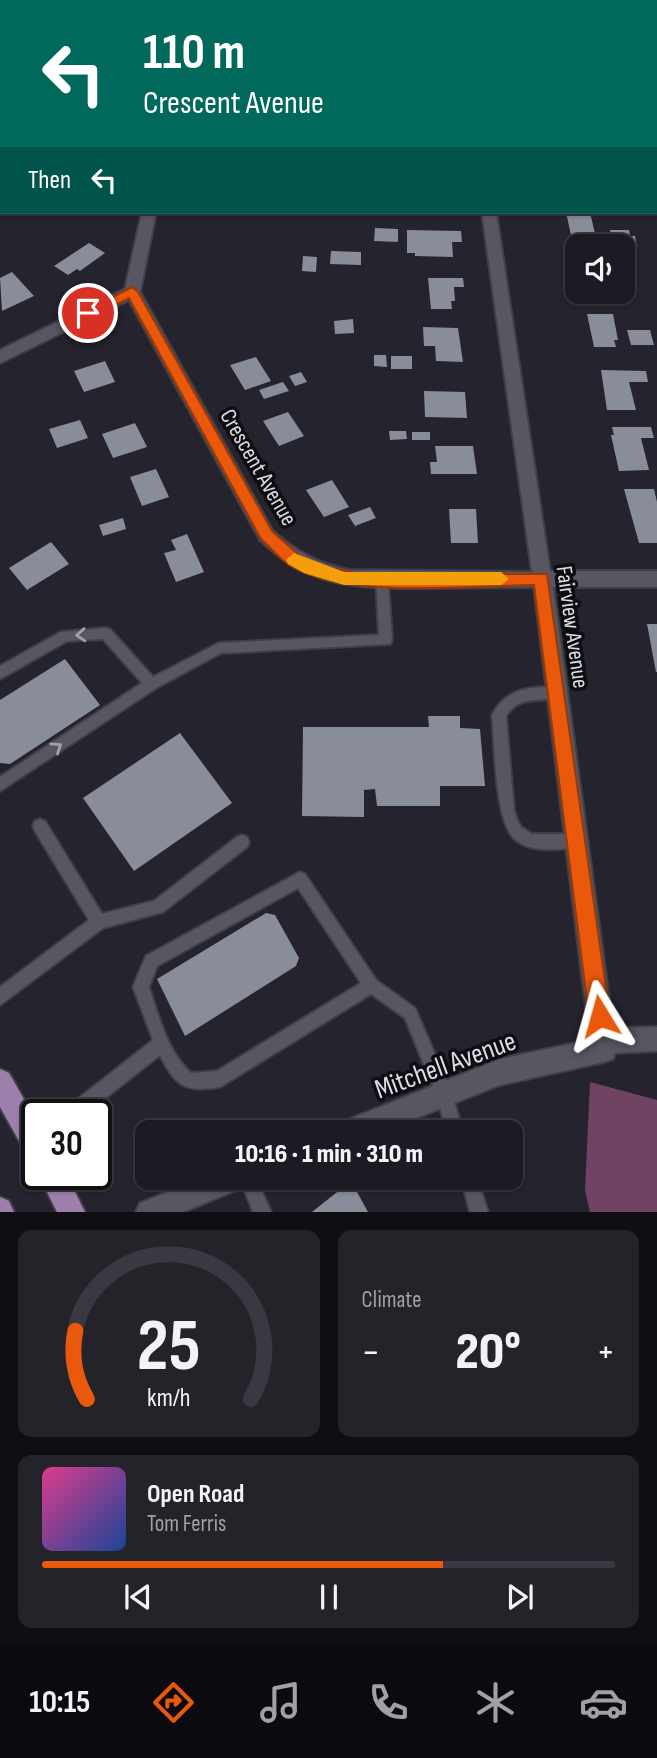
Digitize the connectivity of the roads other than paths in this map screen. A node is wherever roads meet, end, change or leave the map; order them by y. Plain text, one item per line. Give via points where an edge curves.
1 (149, 214) edge
2 (489, 214) edge
3 (132, 292) junction
4 (0, 357) edge
5 (541, 578) junction
6 (657, 579) edge
7 (382, 580) junction
8 (0, 673) edge
9 (151, 684) junction
10 (557, 693) junction
11 (0, 785) edge
12 (40, 827) dead end
13 (576, 841) junction
14 (242, 842) dead end
15 (99, 922) junction
16 (371, 985) junction
17 (0, 997) edge
18 (657, 1039) edge
19 (162, 1043) junction
20 (603, 1046) junction
21 (0, 1082) edge
22 (444, 1094) junction
23 (91, 1099) edge
24 (21, 1118) edge
25 (379, 1120) edge
26 (452, 1120) edge
27 (60, 1190) edge
28 (205, 1190) edge
29 (253, 1190) edge
30 (473, 1190) edge
31 (72, 1212) edge
32 (149, 1212) edge
33 (262, 1212) edge
34 (479, 1212) edge

1 - 3 street
2 - 5 street, Fairview Avenue
3 - 4 street
3 - 7 street, Crescent Avenue via 266,535 310,568 344,579
5 - 6 street, Crescent Avenue
5 - 7 street, Crescent Avenue
5 - 10 street, Fairview Avenue
7 - 9 lane via 386,640 219,648
9 -> 8 lane via 106,633 65,636
11 -> 9 lane
10 - 13 street, Fairview Avenue
10 - 13 lane via 514,697 499,715 507,810 516,834 527,841
12 - 15 lane
13 - 20 street, Fairview Avenue
14 - 15 lane via 158,907
15 - 17 lane
16 - 19 lane via 220,1079 200,1083 183,1077
16 - 19 lane via 300,879 151,961 141,987
16 - 22 lane via 410,1013
18 - 20 street, Mitchell Avenue
19 - 23 lane
20 - 22 street, Mitchell Avenue via 500,1072
21 - 24 main road
22 - 25 street, Mitchell Avenue
22 - 26 lane
27 - 31 main road
28 - 32 street
29 - 33 lane
30 - 34 lane

